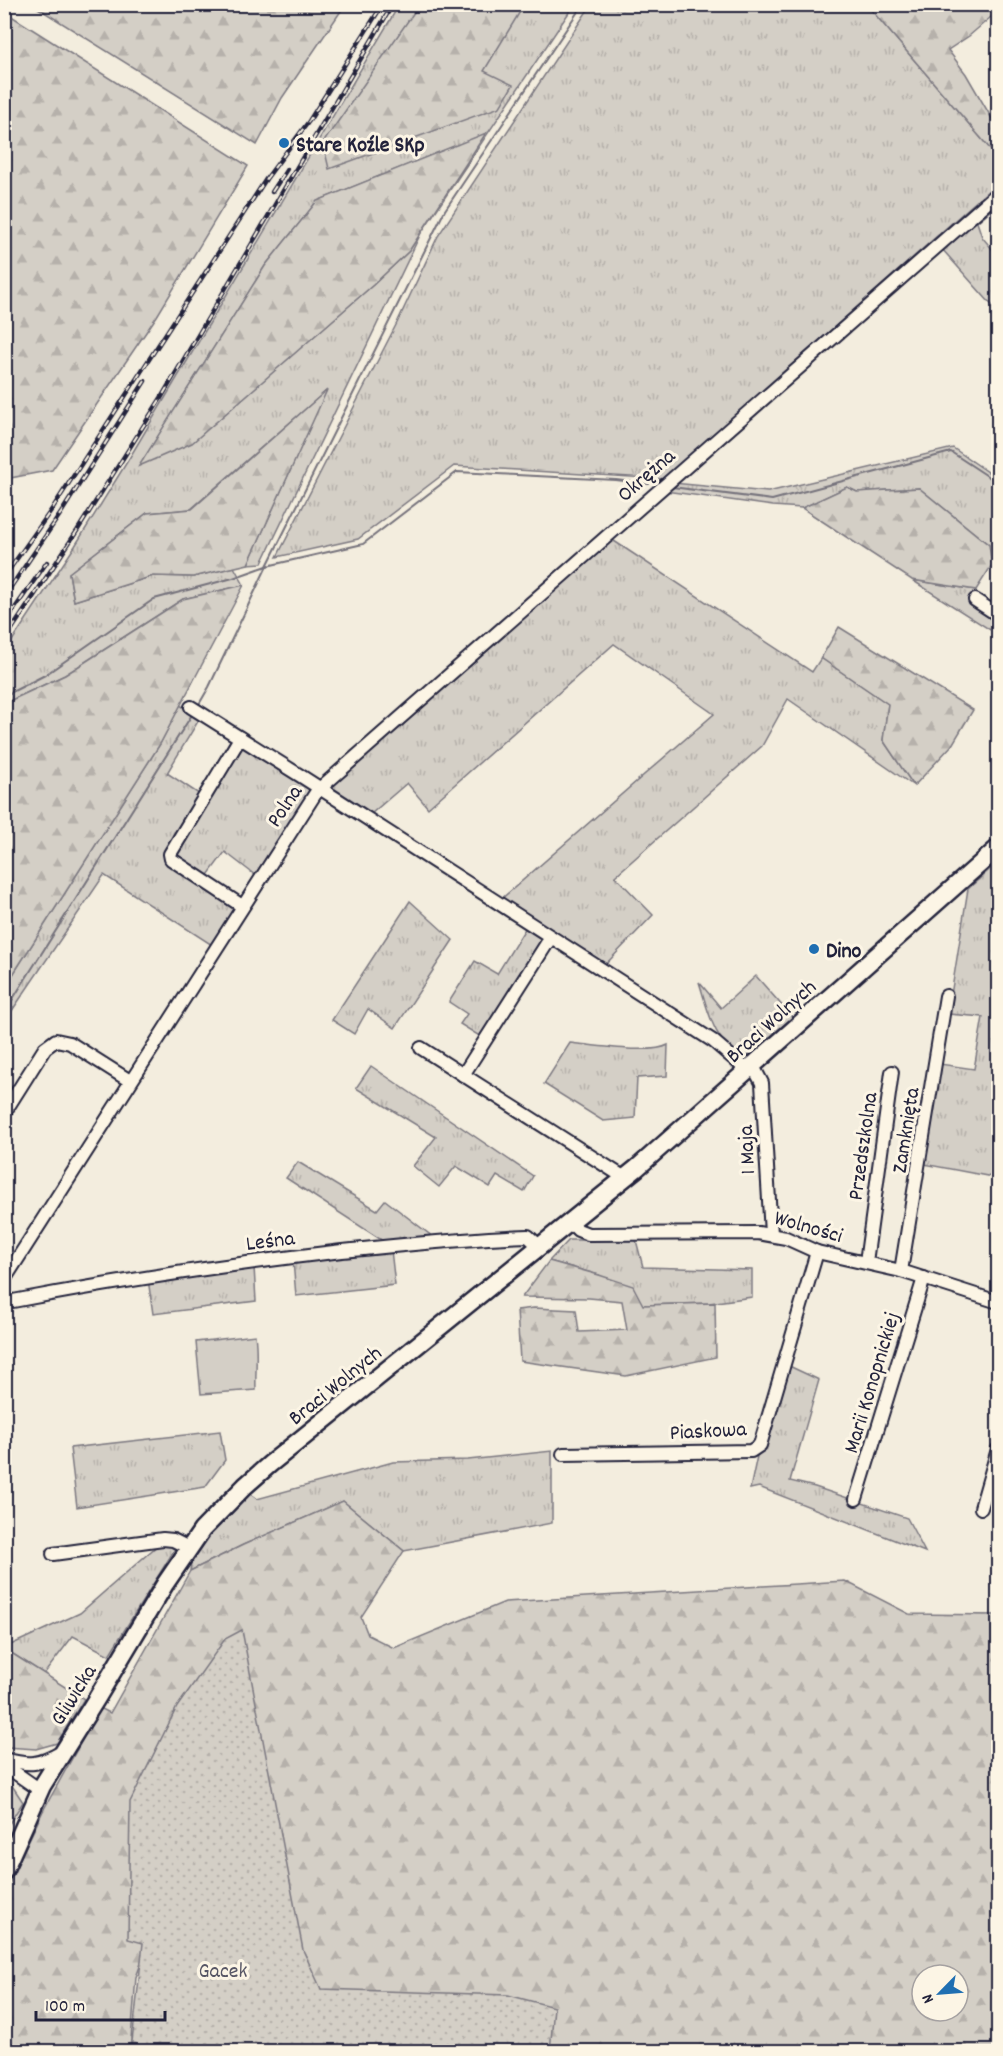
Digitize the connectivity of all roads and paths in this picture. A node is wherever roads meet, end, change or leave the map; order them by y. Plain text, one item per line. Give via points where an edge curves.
1 (999, 193) edge
2 (975, 600) dead end
3 (999, 615) edge
4 (194, 709) dead end
5 (240, 738) junction
6 (321, 788) junction
7 (999, 848) edge
8 (242, 906) junction
9 (551, 937) junction
10 (946, 996) dead end
11 (422, 1048) dead end
12 (750, 1068) junction
13 (892, 1072) dead end
14 (463, 1075) junction
15 (130, 1081) junction
16 (4, 1113) edge
17 (625, 1178) junction
18 (569, 1221) junction
19 (771, 1234) junction
20 (539, 1246) junction
21 (817, 1252) junction
22 (866, 1262) junction
23 (901, 1271) junction
24 (924, 1278) junction
25 (4, 1280) edge
26 (4, 1299) edge
27 (999, 1302) edge
28 (999, 1449) edge
29 (563, 1454) dead end
30 (856, 1499) dead end
31 (981, 1508) dead end
32 (189, 1548) junction
33 (52, 1554) dead end
34 (62, 1752) junction
35 (4, 1759) edge
36 (4, 1765) edge
37 (24, 1765) junction
38 (41, 1788) junction
39 (4, 1871) edge

1 - 6 street, Okrężna
2 - 3 street
4 - 5 street
5 - 6 street
5 - 8 street via 170,854 171,859
6 - 8 street, Polna
6 - 9 street, Polna
7 - 12 main road, Braci Wolnych
8 - 15 street, Polna
9 - 12 street, Polna
9 - 14 street
10 - 23 street, Zamknięta
11 - 14 street
12 - 17 main road, Braci Wolnych
12 - 19 street, 1 Maja via 762,1083
13 - 22 street, Przedszkolna
14 - 17 street
15 - 16 street via 70,1043 56,1040 45,1048
15 - 25 street, Polna
17 - 18 main road, Braci Wolnych
18 - 19 street, Wolności via 588,1234
18 - 20 main road, Braci Wolnych
19 - 21 street, Wolności
20 - 26 street, Leśna via 528,1236 432,1242 203,1268 14,1301
20 - 32 main road, Braci Wolnych via 259,1474 216,1515
21 - 22 street, Wolności
21 - 29 street, Piaskowa via 757,1448
22 - 23 street, Wolności
23 - 24 street, Wolności
24 - 27 street, Wolności
24 - 30 street, Marii Konopnickiej
28 - 31 street
32 - 33 street via 163,1539
32 - 34 main road, Gliwicka
34 - 37 street
34 - 38 main road, Gliwicka
35 - 37 street
36 - 38 street
37 - 38 street via 40,1777
38 - 39 main road, Gliwicka

